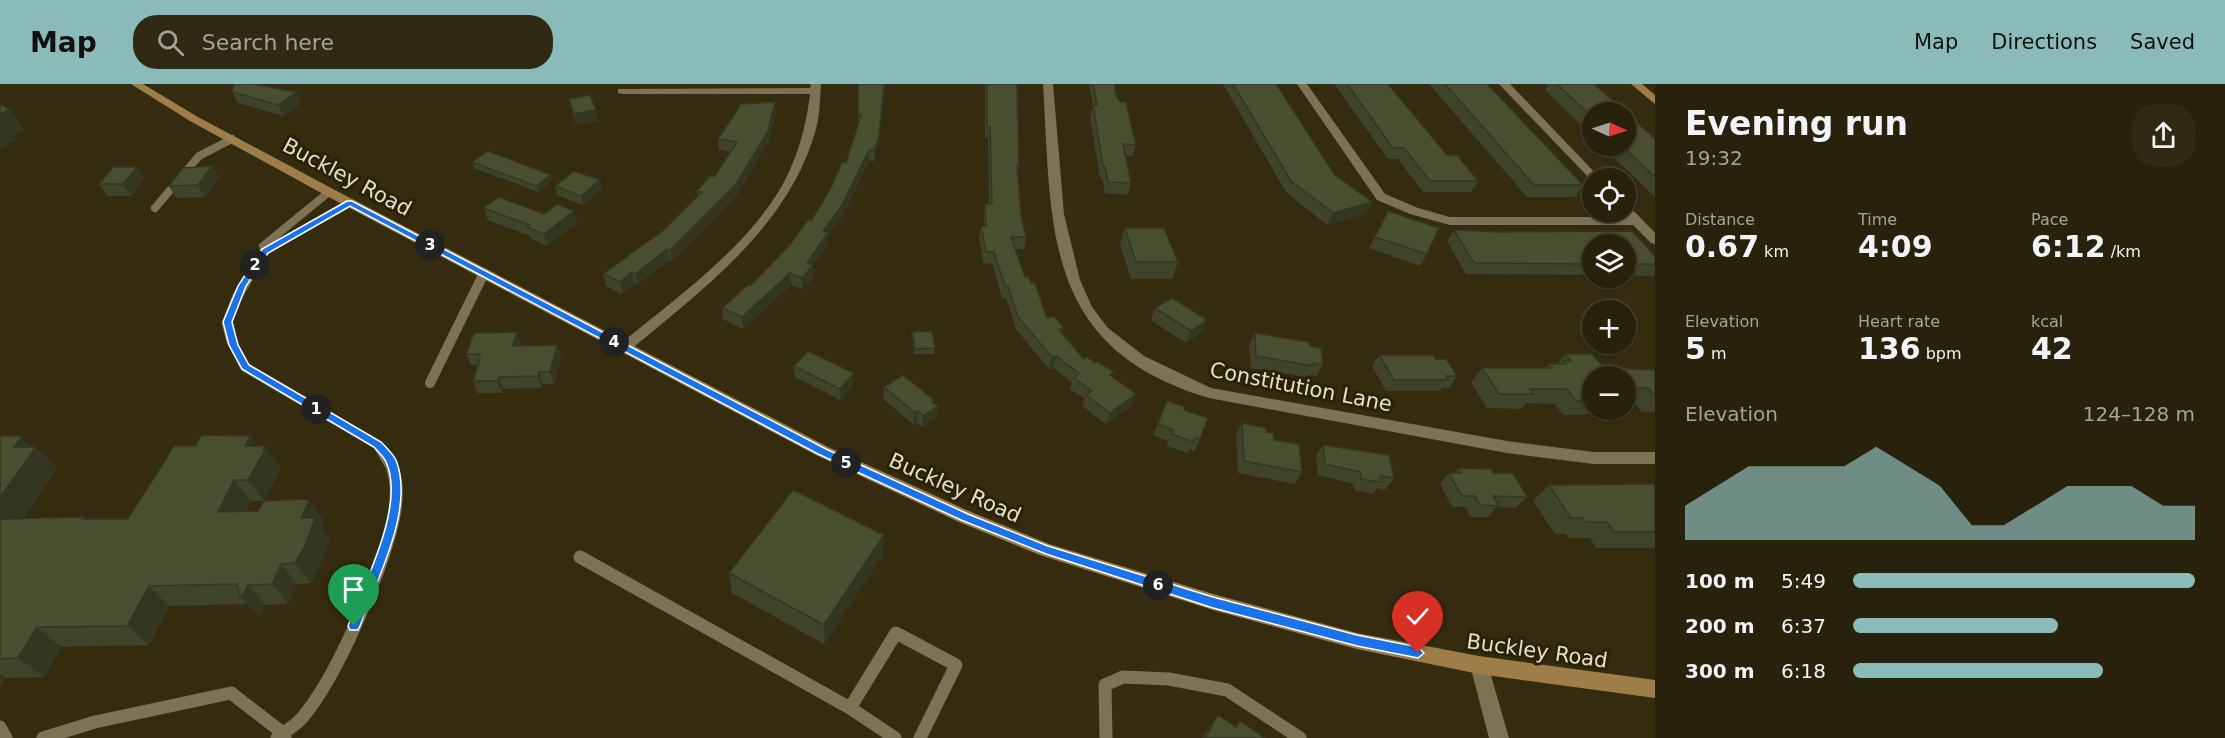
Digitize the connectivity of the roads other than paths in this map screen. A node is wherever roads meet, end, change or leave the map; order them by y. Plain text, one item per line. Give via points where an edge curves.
1 (136, 84) edge
2 (1048, 84) edge
3 (1302, 84) edge
4 (1504, 84) edge
5 (1636, 84) edge
6 (816, 88) edge
7 (622, 91) dead end
8 (1655, 100) edge
9 (232, 139) junction
10 (1585, 168) edge
11 (329, 192) junction
12 (350, 203) junction
13 (155, 208) dead end
14 (1637, 221) joint
15 (1655, 240) edge
16 (265, 251) junction
17 (484, 273) junction
18 (624, 348) junction
19 (430, 383) dead end
20 (1655, 458) edge
21 (580, 557) dead end
22 (1479, 665) junction
23 (1655, 689) edge
24 (850, 708) junction
25 (0, 727) edge
26 (282, 736) edge
27 (6, 738) edge
28 (43, 738) edge
29 (895, 738) edge
30 (920, 738) edge
31 (1106, 738) edge
32 (1300, 738) edge
33 (1499, 738) edge

1 - 9 street, Buckley Road
2 - 20 street, Constitution Lane via 1060,231 1082,303 1103,331 1135,356 1168,376 1209,393 1507,447 1594,458
3 - 14 street via 1381,197 1413,212 1450,221
4 - 10 street
5 - 8 street
6 - 7 street
6 - 18 street via 809,138 780,198 723,263
9 - 11 street, Buckley Road
9 - 13 lane via 199,156
11 - 12 street, Buckley Road
11 - 16 lane via 263,246
12 - 16 lane
12 - 17 street, Buckley Road
14 - 15 street
16 - 26 lane via 242,286 227,322 245,367 378,445 391,460 398,490 392,524 354,626 302,717
17 - 18 street, Buckley Road
17 - 19 lane
18 - 22 street, Buckley Road via 822,452 1046,550 1213,603 1323,632
21 - 24 lane
22 - 23 street, Buckley Road
22 - 33 street
24 - 29 lane
24 - 30 lane via 896,633 956,665
25 - 27 lane
26 - 28 lane via 231,693 95,722
31 - 32 lane via 1105,685 1123,677 1169,679 1227,690

